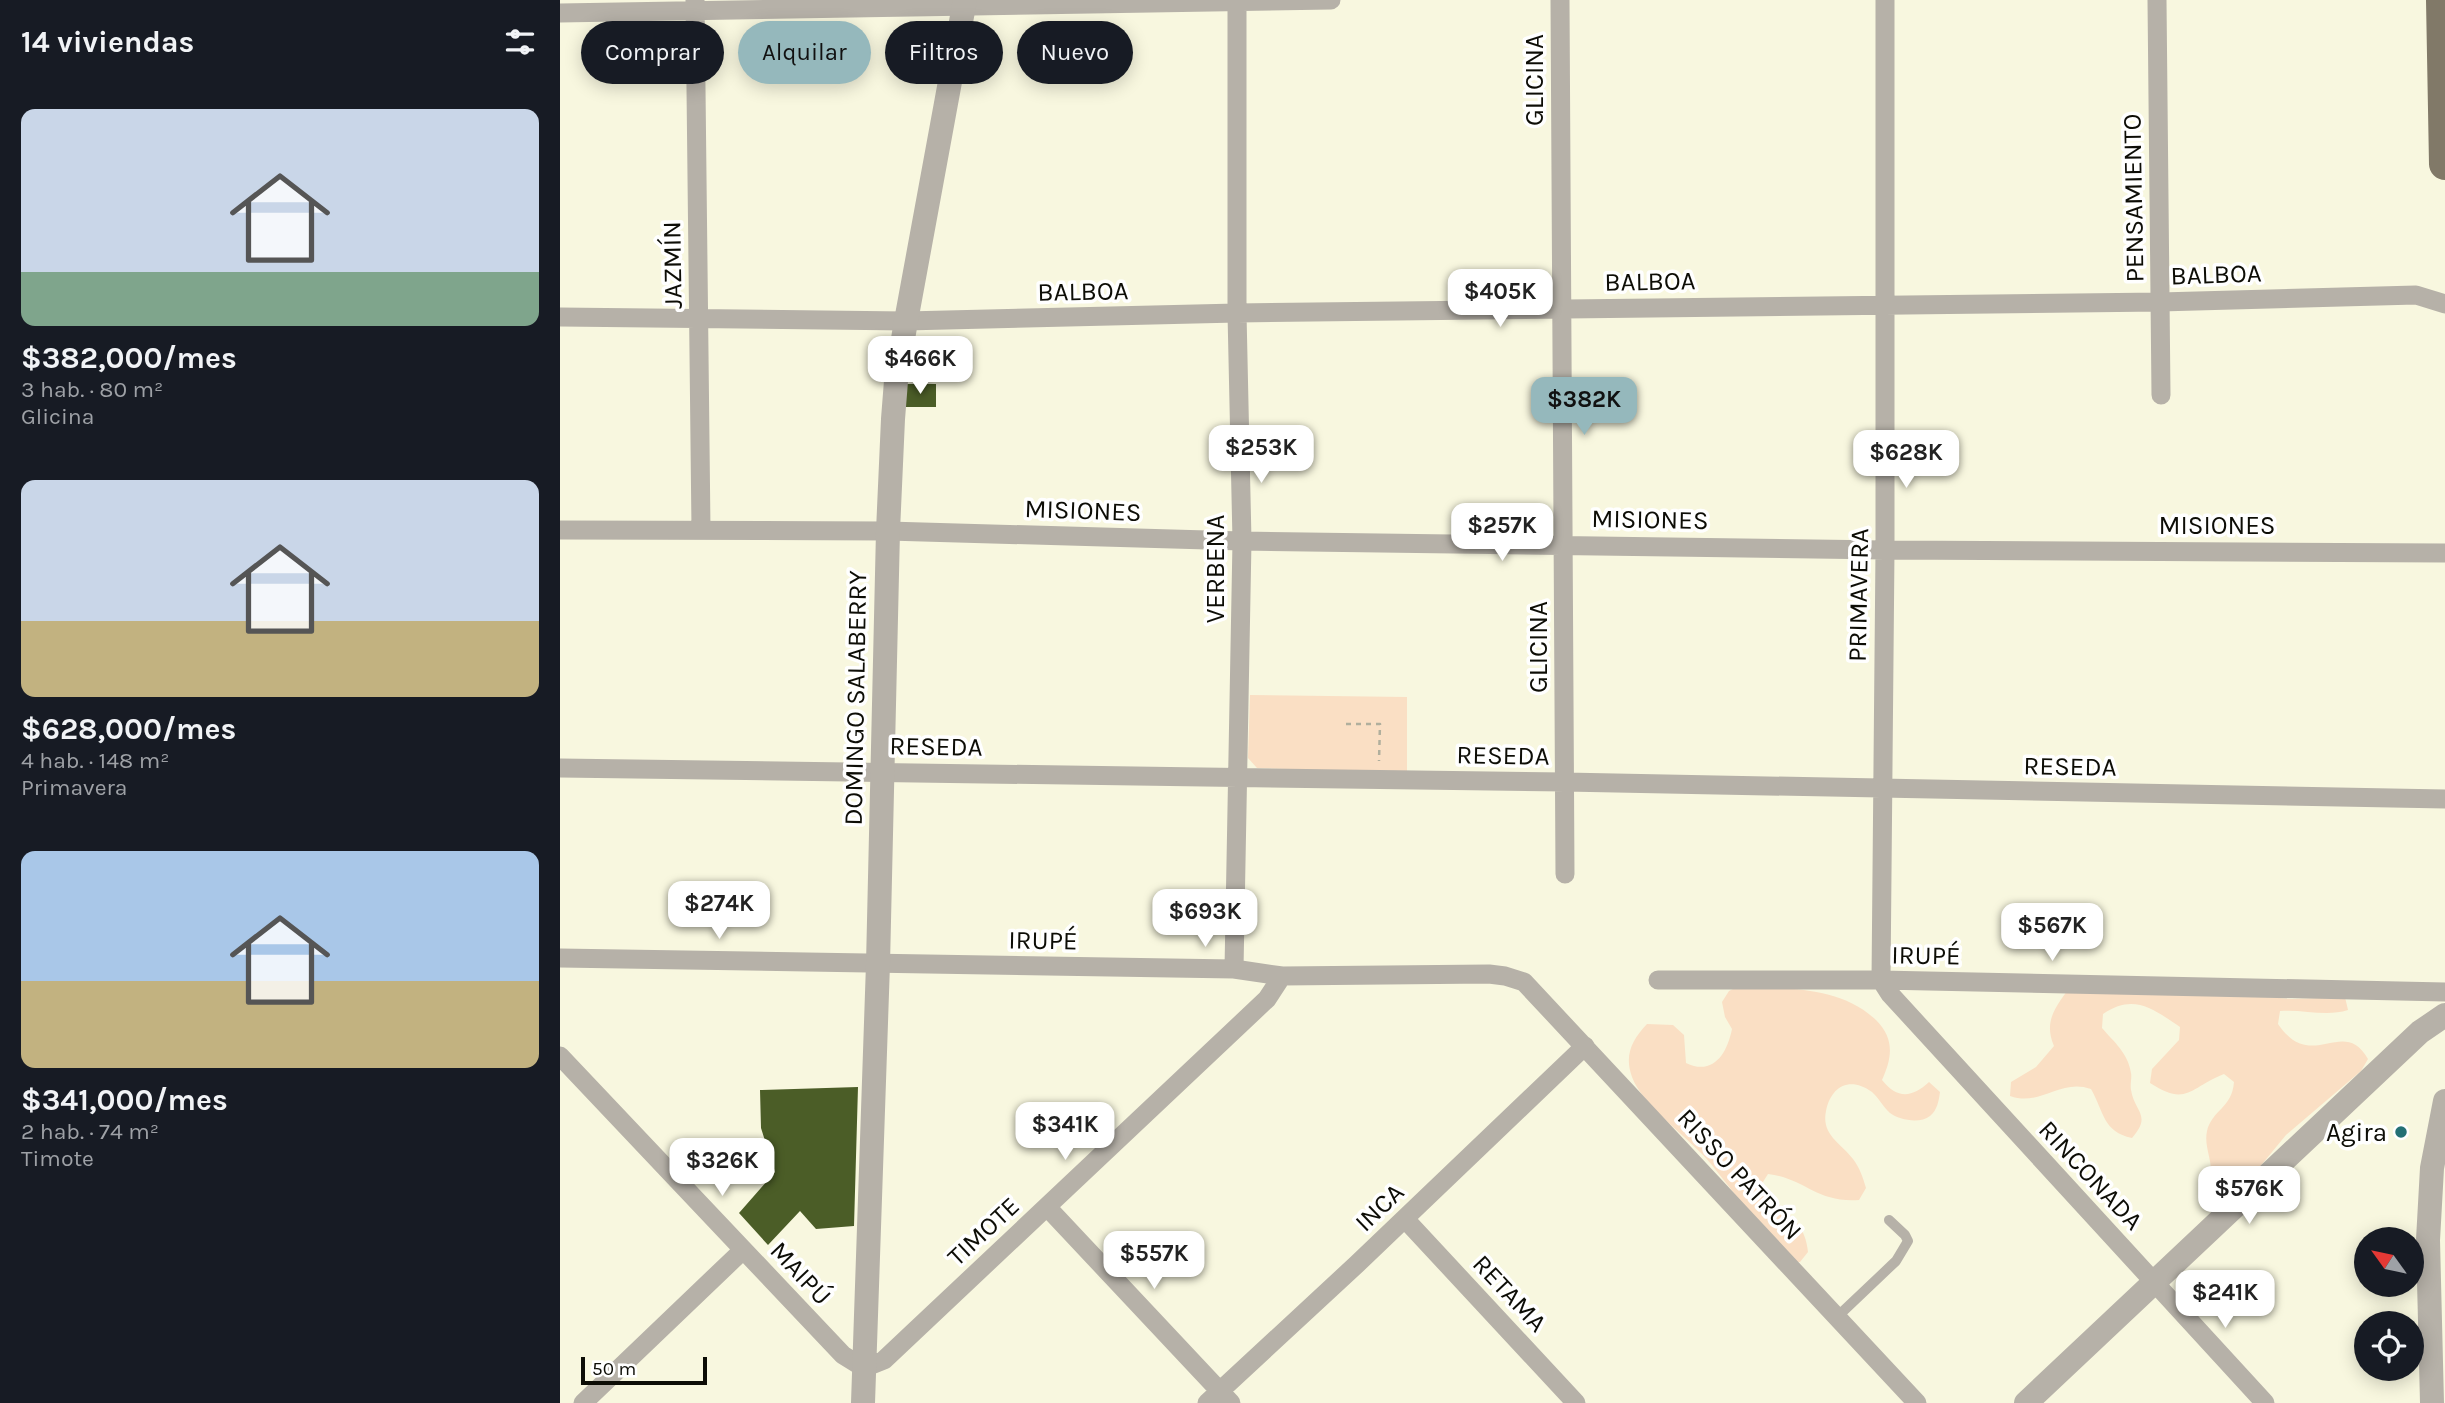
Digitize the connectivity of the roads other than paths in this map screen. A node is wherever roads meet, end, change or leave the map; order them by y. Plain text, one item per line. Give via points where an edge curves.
1 (1331, 0) edge
2 (1560, 0) edge
3 (1885, 0) edge
4 (2157, 0) edge
5 (1237, 1) edge
6 (964, 3) edge
7 (2443, 4) edge
8 (695, 5) edge
9 (560, 13) edge
10 (2445, 164) edge
11 (2160, 302) junction
12 (2445, 304) edge
13 (1885, 305) junction
14 (1562, 308) junction
15 (1237, 313) junction
16 (560, 317) edge
17 (699, 319) junction
18 (906, 321) junction
19 (2161, 395) dead end
20 (560, 530) edge
21 (701, 530) junction
22 (888, 531) junction
23 (1242, 541) junction
24 (1565, 544) junction
25 (1885, 550) junction
26 (2445, 553) edge
27 (560, 768) edge
28 (883, 772) junction
29 (1238, 778) junction
30 (1564, 782) junction
31 (1882, 789) junction
32 (2445, 799) edge
33 (1565, 874) dead end
34 (560, 958) edge
35 (878, 964) junction
36 (1234, 969) junction
37 (1282, 976) junction
38 (1658, 980) dead end
39 (1881, 980) junction
40 (1524, 982) joint
41 (2445, 992) edge
42 (2445, 1015) edge
43 (1586, 1046) junction
44 (560, 1056) edge
45 (2445, 1101) edge
46 (1047, 1207) junction
47 (1405, 1219) junction
48 (1889, 1220) dead end
49 (743, 1250) junction
50 (2155, 1283) junction
51 (1837, 1317) junction
52 (864, 1368) junction
53 (1219, 1399) edge
54 (583, 1403) edge
55 (863, 1403) edge
56 (1576, 1403) edge
57 (1917, 1403) edge
58 (2026, 1403) edge
59 (2265, 1403) edge
60 (2432, 1403) edge

1 - 5 street
2 - 14 street, GLICINA
3 - 13 street, PRIMAVERA
4 - 11 street, PENSAMIENTO
5 - 6 street
5 - 15 street, VERBENA
6 - 8 street
6 - 18 street, DOMINGO SALABERRY
7 - 10 main road
8 - 9 street
8 - 17 street, JAZMÍN
11 - 12 street, BALBOA via 2416,295
11 - 13 street, BALBOA
11 - 19 street, PENSAMIENTO
13 - 14 street, BALBOA
13 - 25 street, PRIMAVERA
14 - 15 street, BALBOA
14 - 24 street, GLICINA
15 - 18 street, BALBOA
15 - 23 street, VERBENA
16 - 17 street, BALBOA
17 - 18 street, BALBOA
17 - 21 street, JAZMÍN
18 - 22 street, DOMINGO SALABERRY via 896,381
20 - 21 street, MISIONES
21 - 22 street, MISIONES
22 - 23 street, MISIONES
22 - 28 street, DOMINGO SALABERRY
23 - 24 street, MISIONES
23 - 29 street, VERBENA
24 - 25 street, MISIONES
24 - 30 street, GLICINA
25 - 26 street, MISIONES
25 - 31 street, PRIMAVERA
27 - 28 street, RESEDA
28 - 29 street, RESEDA
28 - 35 street, DOMINGO SALABERRY
29 - 30 street, RESEDA
29 - 36 street, VERBENA
30 - 31 street, RESEDA
30 - 33 street, GLICINA
31 - 32 street, RESEDA
31 - 39 street, PRIMAVERA
34 - 35 street, IRUPÉ
35 - 36 street, IRUPÉ
35 - 52 street, DOMINGO SALABERRY
36 - 37 street, IRUPÉ
37 - 40 street, IRUPÉ via 1489,974
37 - 46 street, TIMOTE via 1267,999
38 - 39 street, IRUPÉ
39 - 41 street, IRUPÉ
39 - 50 street, RINCONADA
40 - 43 street, RISSO PATRÓN
42 - 50 street via 2420,1032
43 - 47 street, INCA
43 - 51 street, RISSO PATRÓN
44 - 49 street, MAIPÚ
45 - 60 street via 2432,1168 2428,1240
46 - 52 street, TIMOTE via 884,1360
46 - 53 street
47 - 53 street, INCA
47 - 56 street, RETAMA
48 - 51 lane via 1908,1241 1904,1251
49 - 52 street, MAIPÚ via 843,1356
49 - 54 street
50 - 58 street
50 - 59 street, RINCONADA
51 - 57 street, RISSO PATRÓN
52 - 55 street, DOMINGO SALABERRY

